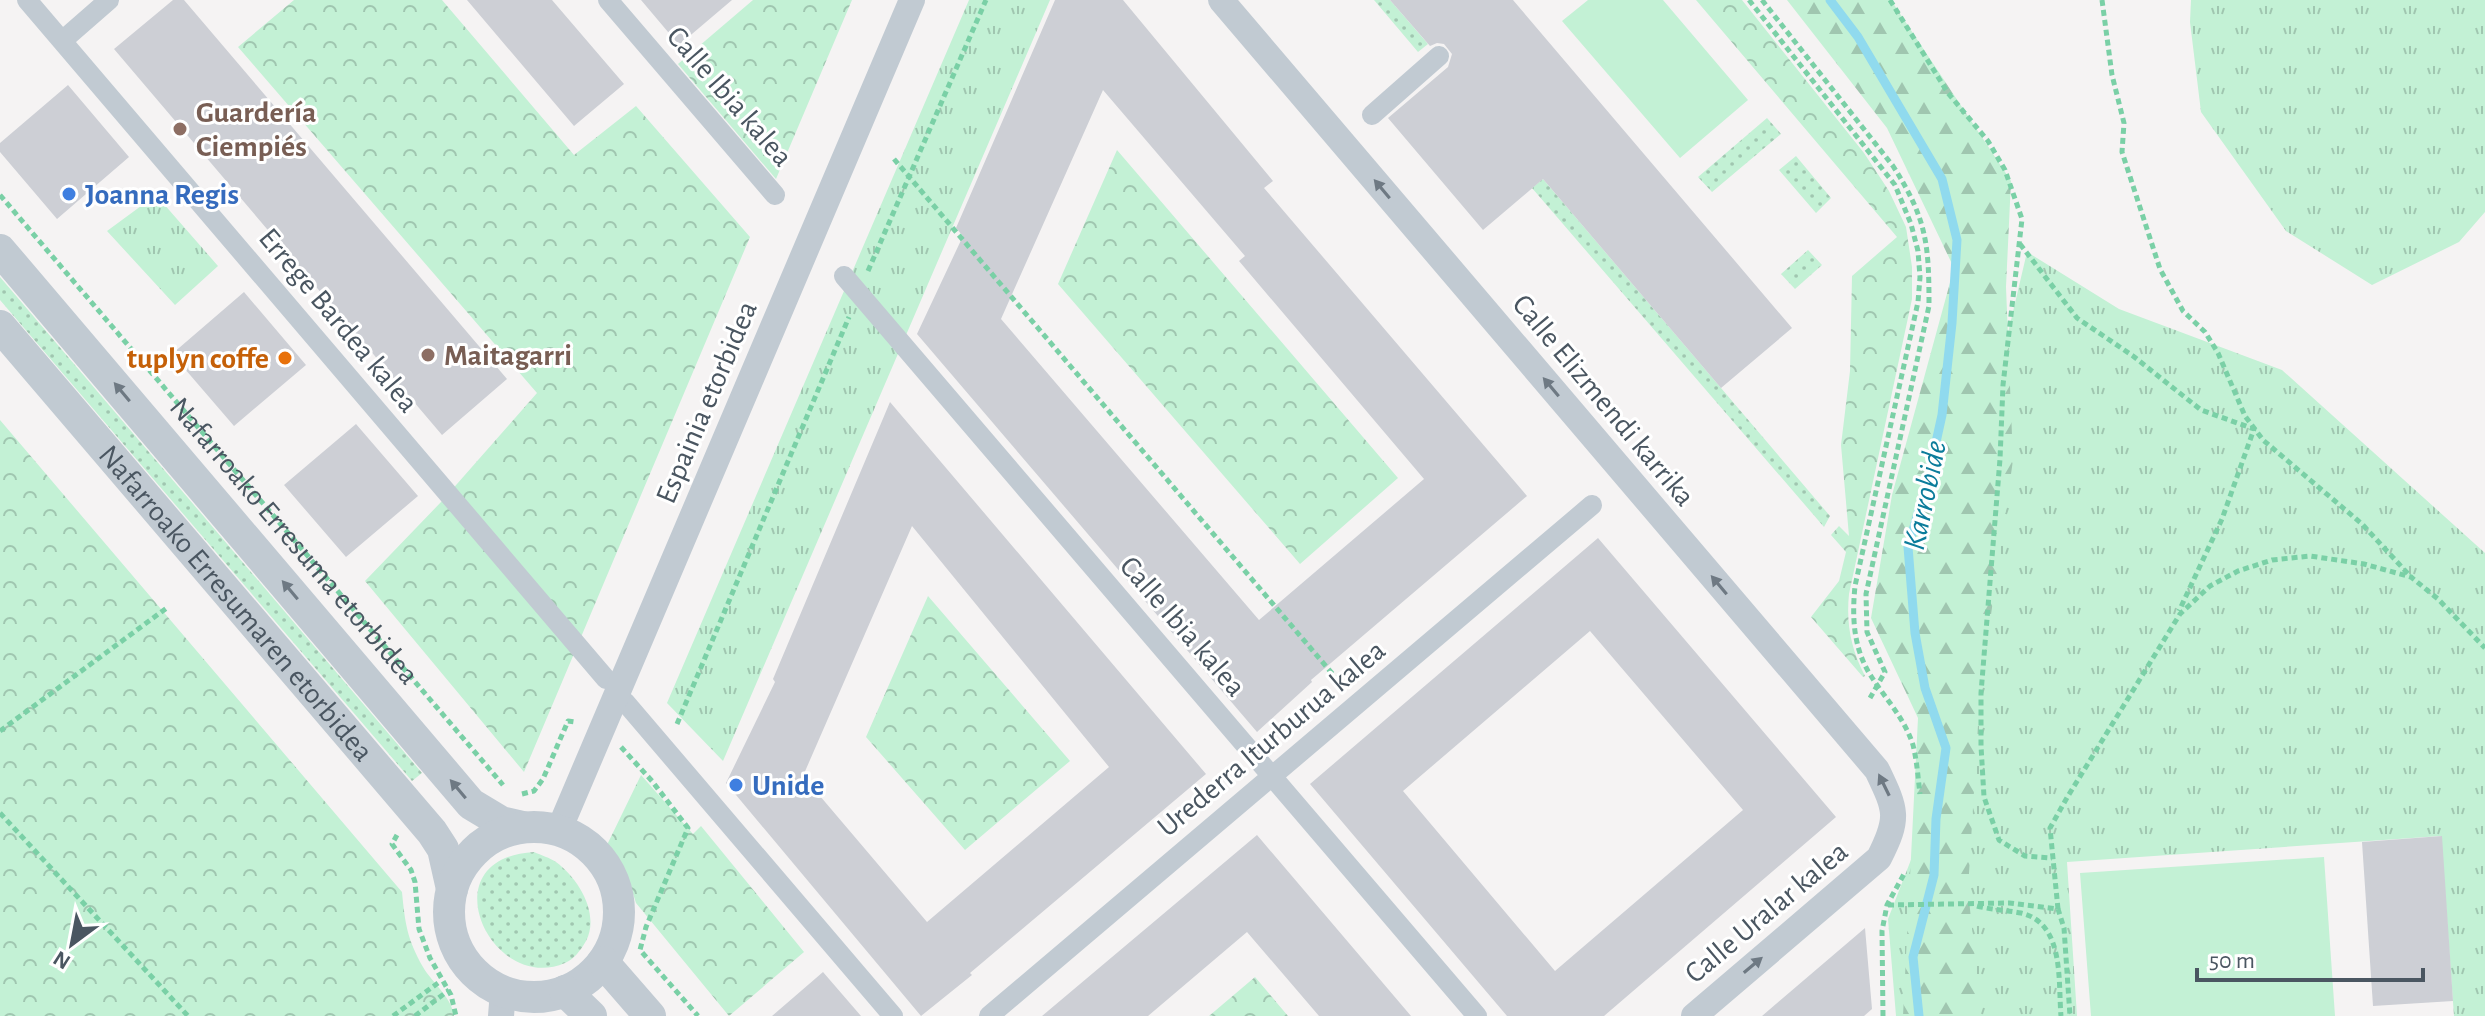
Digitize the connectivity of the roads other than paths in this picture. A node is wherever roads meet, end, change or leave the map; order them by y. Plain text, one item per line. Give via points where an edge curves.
1 (27, 0) edge
2 (109, 0) edge
3 (608, 0) edge
4 (912, 0) edge
5 (1221, 0) edge
6 (62, 41) junction
7 (1439, 56) dead end
8 (1372, 115) dead end
9 (775, 195) dead end
10 (0, 250) edge
11 (844, 276) dead end
12 (0, 326) edge
13 (1592, 505) dead end
14 (606, 679) dead end
15 (625, 702) dead end
16 (1272, 776) junction
17 (523, 827) junction
18 (559, 830) junction
19 (1879, 858) joint
20 (452, 889) junction
21 (603, 962) junction
22 (565, 991) junction
23 (502, 1004) edge
24 (591, 1016) edge
25 (650, 1016) edge
26 (893, 1016) edge
27 (989, 1016) edge
28 (1477, 1016) edge
29 (1694, 1016) edge

1 - 6 street, Errege Bardea kalea
2 - 6 street
3 - 9 street, Calle Ibia kalea
4 - 18 street, Espainia etorbidea
19 -> 5 street, Calle Elizmendi karrika via 1893,832 1894,805 1877,770
6 - 14 street, Errege Bardea kalea
7 - 8 street
17 -> 10 street, Nafarroako Erresumaren etorbidea via 501,822 471,804
11 - 16 street, Calle Ibia kalea
12 - 20 street, Nafarroako Erresumaren etorbidea via 432,832 443,849
13 - 16 street, Urederra Iturburua kalea
15 - 26 street
16 - 27 street, Urederra Iturburua kalea
16 - 28 street, Calle Ibia kalea
17 - 18 street
17 - 20 street via 478,847 459,869
18 - 21 street via 583,842 615,885 620,911 616,938
29 -> 19 street, Calle Uralar kalea
20 - 23 street via 449,926 460,953
21 - 22 street
21 - 25 street
22 - 23 street
22 - 24 street

